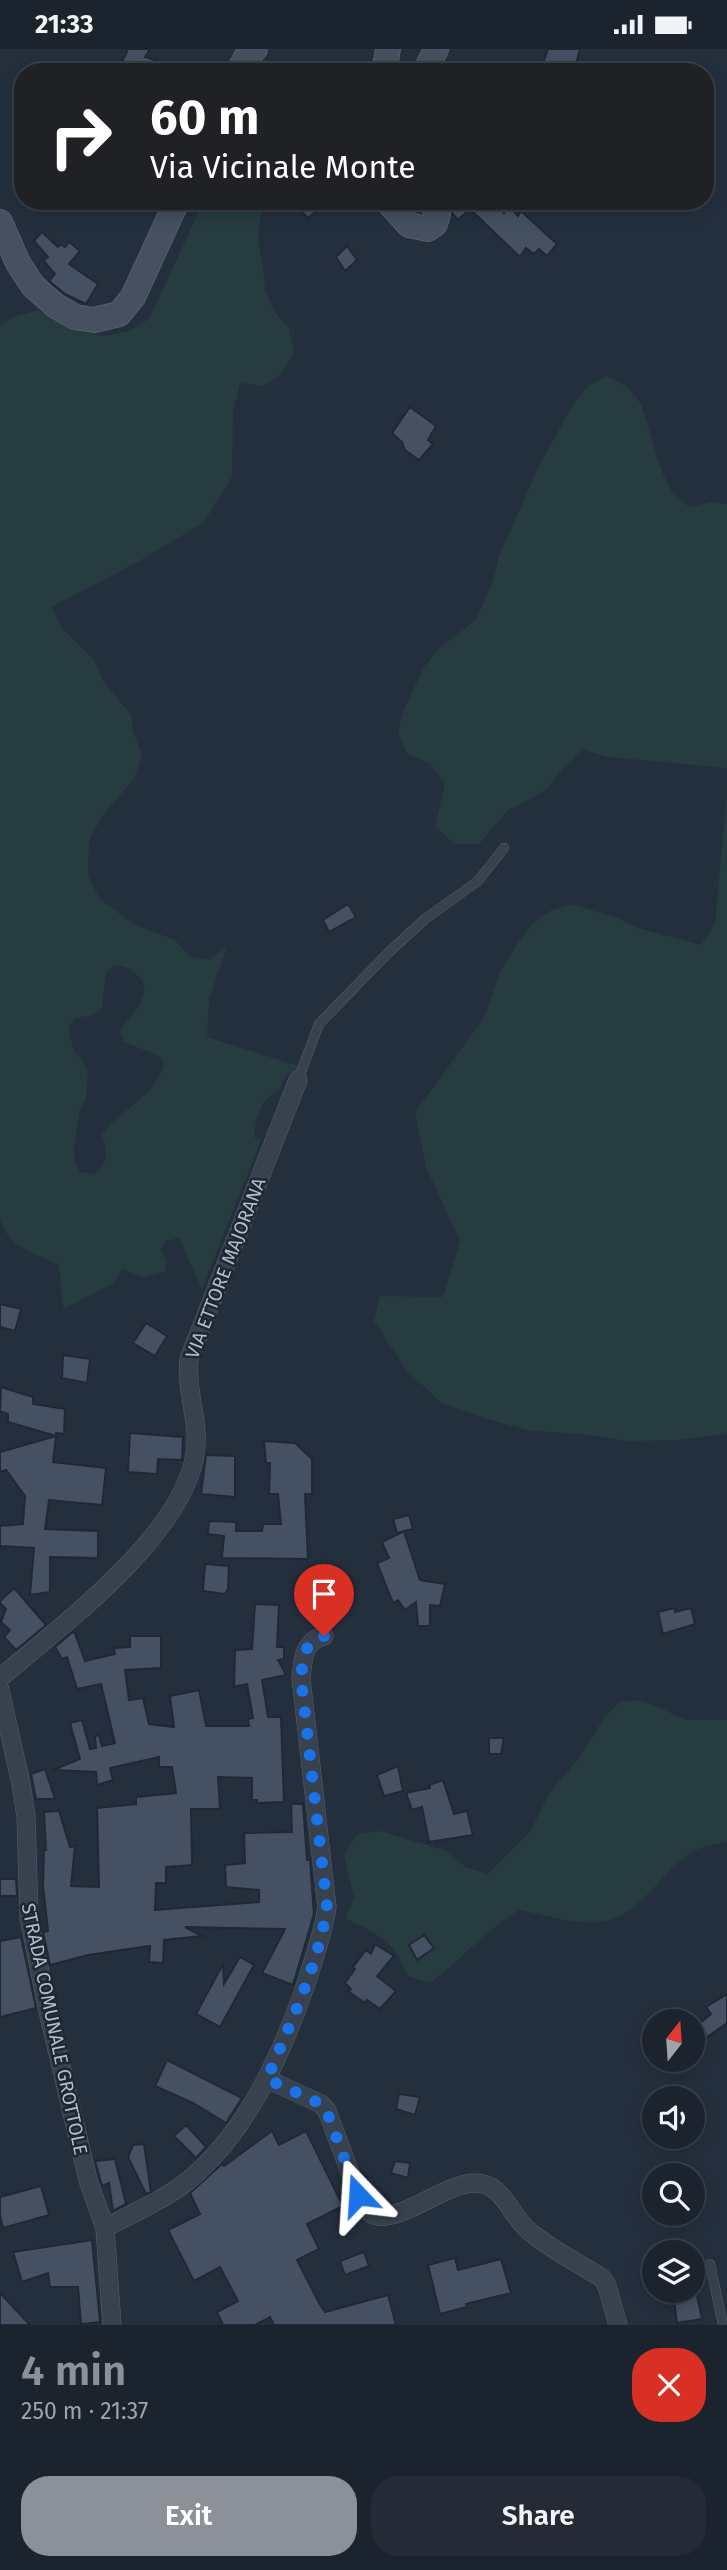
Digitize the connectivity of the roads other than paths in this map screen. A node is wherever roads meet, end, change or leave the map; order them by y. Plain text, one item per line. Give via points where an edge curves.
1 (255, 49) edge
2 (243, 63) edge
3 (173, 210) edge
4 (395, 210) edge
5 (436, 210) edge
6 (0, 222) edge
7 (504, 848) dead end
8 (298, 1080) joint
9 (324, 1636) dead end
10 (0, 1678) edge
11 (0, 1690) edge
12 (267, 2079) junction
13 (105, 2228) junction
14 (710, 2264) dead end
15 (112, 2325) edge
16 (618, 2325) edge
17 (723, 2325) edge

1 - 2 street
3 - 6 street via 133,297 118,314 94,320 75,317 33,286
4 - 5 street via 409,225 428,229 435,223
7 - 8 lane via 478,881 425,919 319,1024
8 - 10 street, VIA ETTORE MAJORANA via 189,1359 197,1440 189,1477 148,1543 90,1601
9 - 12 street via 307,1647 301,1678 327,1907 299,2004
11 - 13 street, STRADA COMUNALE GROTTOLE via 22,1784 29,1918 88,2180
12 - 13 street via 229,2139 187,2181
12 - 16 street via 321,2104 368,2211 383,2217 463,2185 486,2184 497,2191 527,2230 602,2278
13 - 15 street, STRADA COMUNALE GROTTOLE
14 - 17 lane

